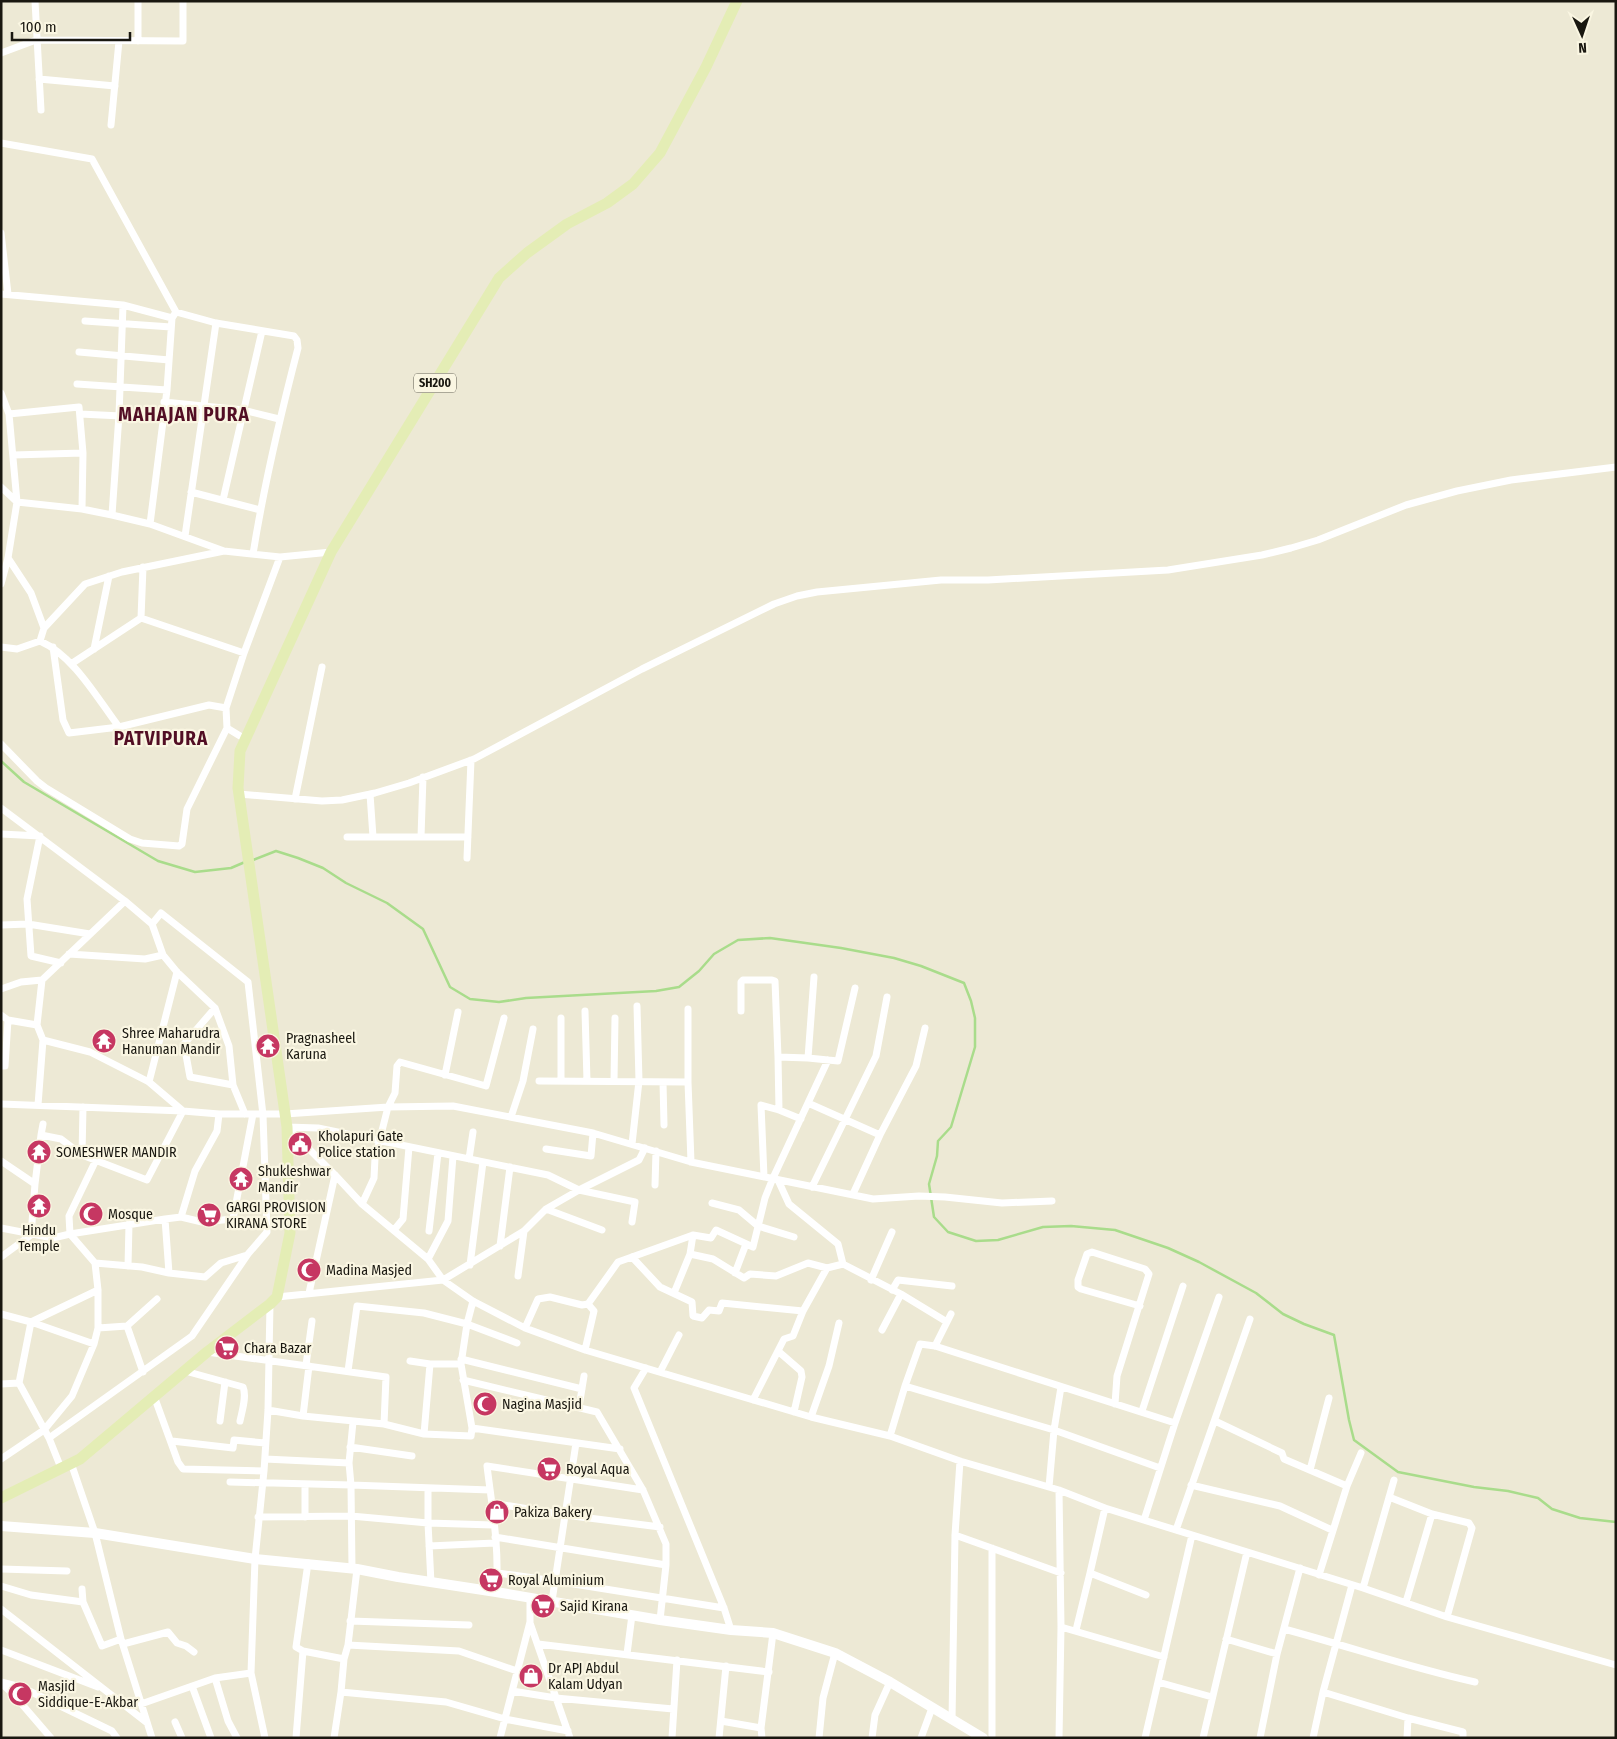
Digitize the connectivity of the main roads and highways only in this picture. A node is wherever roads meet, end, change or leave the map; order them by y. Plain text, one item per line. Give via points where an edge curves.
1 (737, 1) edge
2 (1, 1498) edge
3 (1, 1526) edge
4 (983, 1738) edge

1 - 2 main road, SH200 via 660,153 633,184 607,203 567,224 499,278 331,552 240,751 239,794 287,1127 290,1233 273,1301 80,1459
3 - 4 main road via 95,1533 255,1559 354,1568 660,1620 772,1633 835,1653

